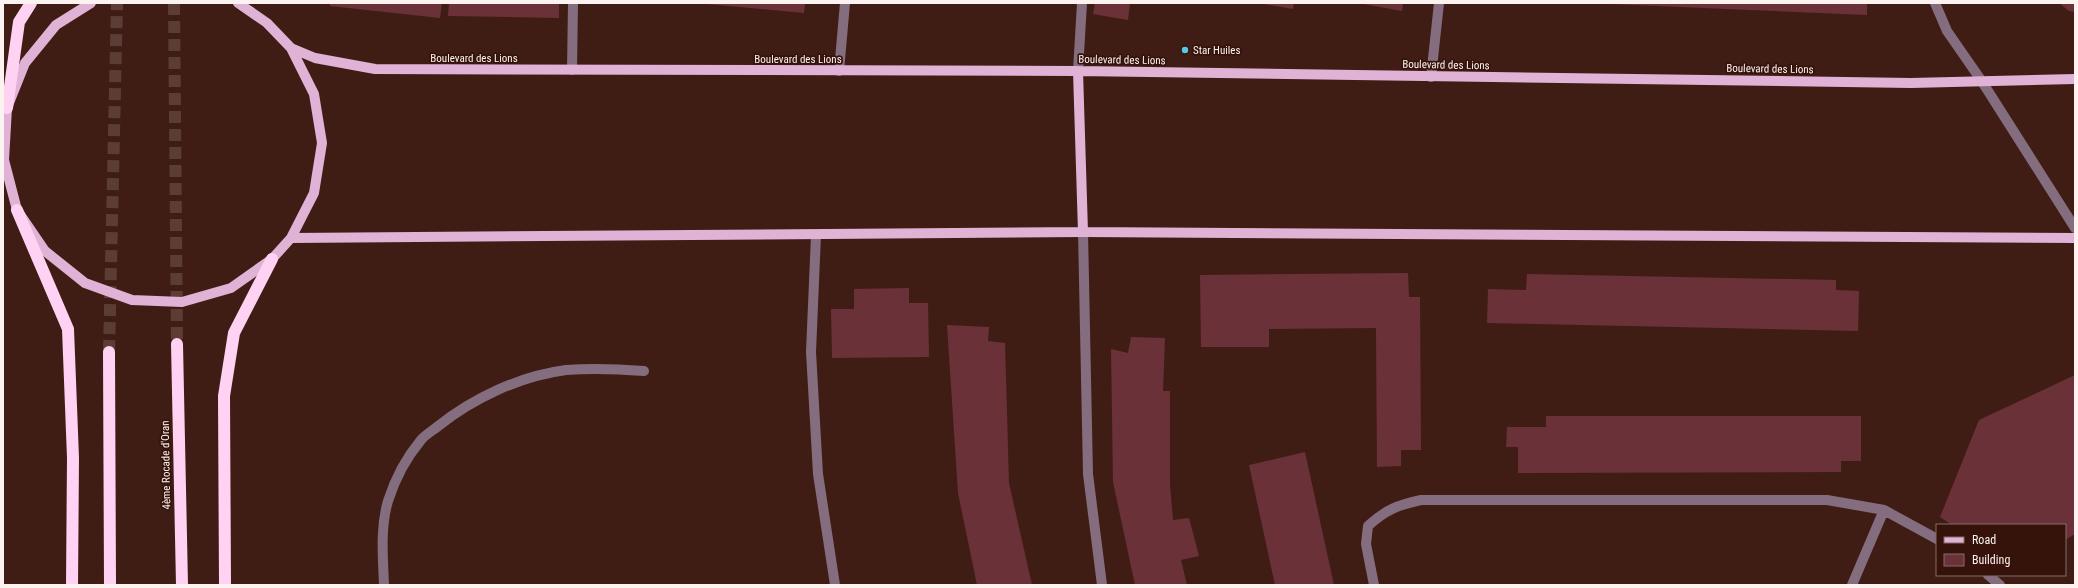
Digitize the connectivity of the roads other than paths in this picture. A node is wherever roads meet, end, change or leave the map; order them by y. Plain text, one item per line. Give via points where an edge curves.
1 (31, 3) edge
2 (90, 3) edge
3 (238, 3) edge
4 (573, 3) edge
5 (845, 3) edge
6 (1082, 3) edge
7 (1439, 3) edge
8 (1935, 3) edge
9 (291, 48) junction
10 (572, 70) junction
11 (839, 71) junction
12 (1078, 71) junction
13 (1431, 77) junction
14 (2075, 79) edge
15 (1982, 80) junction
16 (7, 108) junction
17 (17, 210) junction
18 (2075, 228) edge
19 (1083, 232) junction
20 (816, 235) junction
21 (291, 238) junction
22 (2075, 238) edge
23 (272, 259) junction
24 (177, 344) tunnel mouth
25 (109, 352) tunnel mouth
26 (644, 371) dead end
27 (1884, 510) junction
28 (1936, 538) edge
29 (1989, 576) edge
30 (72, 585) edge
31 (110, 585) edge
32 (182, 585) edge
33 (225, 585) edge
34 (384, 585) edge
35 (835, 585) edge
36 (1102, 585) edge
37 (1374, 585) edge
38 (1852, 585) edge
39 (2000, 585) edge

1 - 16 highway via 19,22
2 - 16 main road via 56,25 25,63
3 - 9 main road via 267,23
4 - 10 street
5 - 11 street
6 - 12 street
7 - 13 street
8 - 15 street via 1947,31
9 - 10 main road, Boulevard des Lions via 315,58 375,69
9 - 21 main road via 314,94 322,143 314,193
10 - 11 main road, Boulevard des Lions
11 - 12 main road, Boulevard des Lions
12 - 13 main road, Boulevard des Lions
12 - 19 main road
13 - 15 main road, Boulevard des Lions via 1911,83
14 - 15 main road, Boulevard des Lions
15 - 18 street
16 - 17 main road via 4,160
17 - 23 main road via 45,251 84,283 132,300 182,302 231,288
17 - 30 highway via 68,329 73,458
19 - 20 main road
19 - 22 main road
19 - 36 street via 1088,474
20 - 21 main road
20 - 35 street via 811,352 818,474
21 - 23 main road
23 - 33 highway via 234,333 224,396
24 - 32 highway, 4ème Rocade d'Oran
25 - 31 highway
26 - 34 street via 604,368 564,371 525,380 481,398 453,414 422,439 400,471 388,502 382,534
27 - 28 street
27 - 37 street via 1827,500 1421,500 1402,504 1382,513 1368,526 1366,544
27 - 38 street
29 - 39 street

